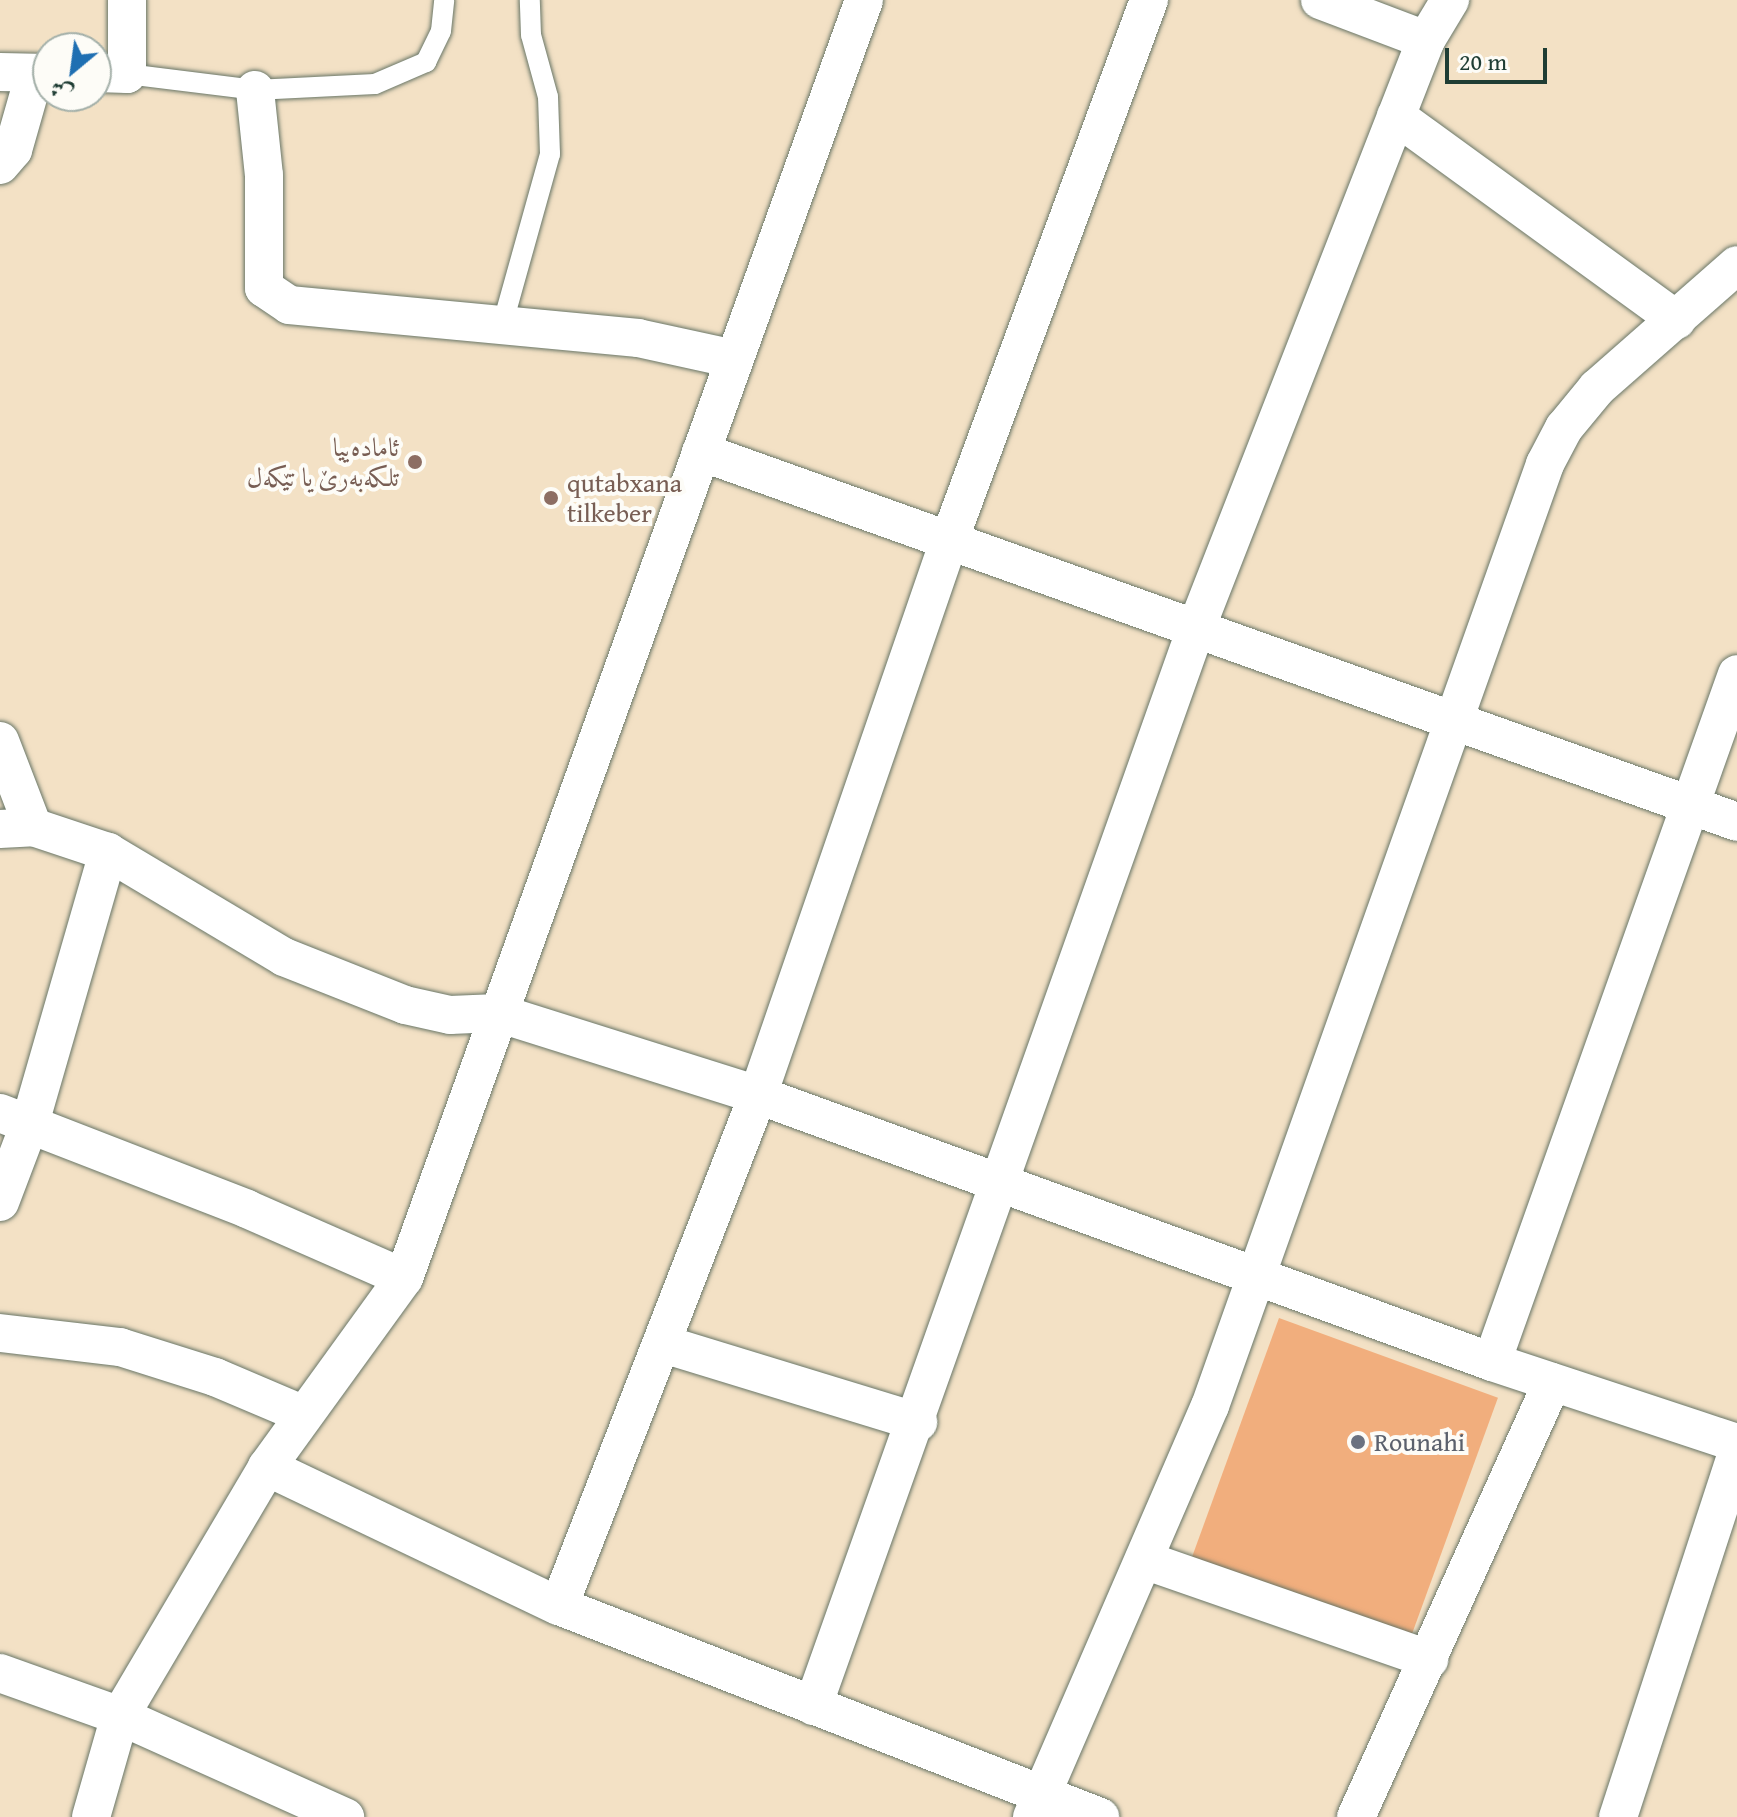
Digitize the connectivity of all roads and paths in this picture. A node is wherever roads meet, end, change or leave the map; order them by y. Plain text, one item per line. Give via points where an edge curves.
1 (127, 0) edge
2 (444, 0) edge
3 (530, 0) edge
4 (864, 0) edge
5 (1149, 0) edge
6 (1320, 0) edge
7 (1450, 0) edge
8 (1426, 40) junction
9 (112, 68) edge
10 (28, 73) edge
11 (112, 73) edge
12 (255, 90) junction
13 (1396, 116) junction
14 (0, 165) edge
15 (1737, 265) edge
16 (1677, 320) junction
17 (502, 326) junction
18 (734, 359) junction
19 (701, 452) junction
20 (950, 538) junction
21 (1197, 626) junction
22 (1737, 674) edge
23 (1453, 719) junction
24 (0, 741) edge
25 (1687, 804) junction
26 (1737, 822) edge
27 (16, 828) edge
28 (108, 852) junction
29 (498, 1013) junction
30 (758, 1095) junction
31 (15, 1118) edge
32 (996, 1181) junction
33 (0, 1202) edge
34 (1258, 1277) junction
35 (404, 1278) junction
36 (0, 1333) edge
37 (663, 1344) junction
38 (1492, 1362) junction
39 (1552, 1382) junction
40 (302, 1414) junction
41 (918, 1422) junction
42 (1737, 1443) edge
43 (1737, 1452) edge
44 (267, 1467) junction
45 (1147, 1561) junction
46 (559, 1606) junction
47 (1429, 1659) junction
48 (0, 1673) edge
49 (813, 1706) junction
50 (120, 1716) junction
51 (1037, 1806) edge
52 (91, 1817) edge
53 (345, 1817) edge
54 (1100, 1817) edge
55 (1356, 1817) edge
56 (1618, 1817) edge

1 - 9 street
2 - 12 lane via 441,31 426,62 375,84
3 - 17 lane via 531,35 548,97 550,154
4 - 18 street
5 - 20 street
6 - 8 street
7 - 8 street
8 - 13 street
10 - 14 street via 13,150
11 - 12 lane
12 - 17 street via 264,175 264,288 289,305
13 - 16 street
13 - 21 street
15 - 16 street
16 - 23 street via 1597,388 1564,428 1526,507
17 - 18 street via 638,338
18 - 19 street
19 - 20 street
19 - 29 street
20 - 21 street
20 - 30 street
21 - 23 street
21 - 32 street
22 - 25 street
23 - 25 street
23 - 34 street
24 - 27 street
25 - 26 street
25 - 38 street
27 - 28 street
28 - 29 street via 284,957 405,1005 450,1015
28 - 31 street
29 - 30 street
29 - 35 street
30 - 32 street
30 - 37 street
31 - 33 street
31 - 35 street
32 - 34 street
32 - 41 street
34 - 38 street
34 - 45 street
35 - 40 street
36 - 40 street via 120,1347 215,1377
37 - 41 street
37 - 46 street
38 - 39 street
39 - 42 street
39 - 47 street
40 - 44 street
41 - 49 street
43 - 56 street
44 - 46 street
44 - 50 street
45 - 47 street
45 - 51 street
46 - 49 street
47 - 55 street
48 - 50 street
49 - 51 street
50 - 52 street
50 - 53 street
51 - 54 street

